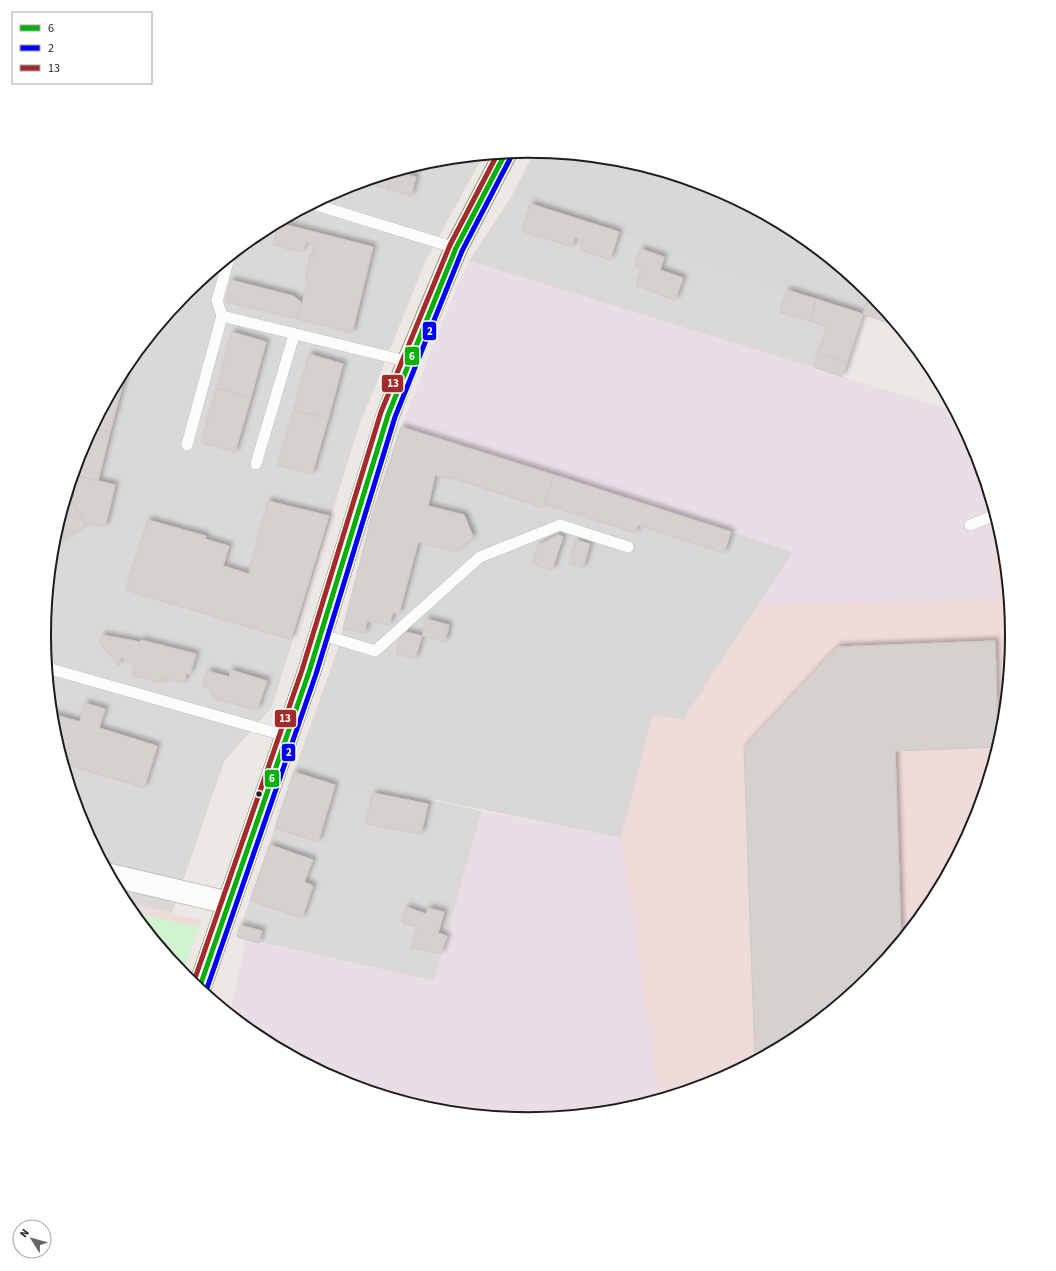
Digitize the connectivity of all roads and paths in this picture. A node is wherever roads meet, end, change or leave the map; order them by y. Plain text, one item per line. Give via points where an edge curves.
1 (502, 160) edge
2 (321, 206) edge
3 (456, 248) junction
4 (227, 266) edge
5 (222, 316) junction
6 (294, 334) junction
7 (408, 363) junction
8 (187, 445) dead end
9 (256, 464) dead end
10 (990, 517) edge
11 (970, 525) dead end
12 (628, 547) dead end
13 (320, 634) junction
14 (52, 669) edge
15 (288, 736) junction
16 (116, 875) edge
17 (229, 903) junction
18 (201, 983) edge

1 - 3 street
2 - 3 lane
3 - 7 street
4 - 5 lane via 217,300
5 - 6 lane
5 - 8 lane
6 - 7 lane
6 - 9 lane
7 - 13 street via 371,469
10 - 11 lane
12 - 13 lane via 560,525 480,557 375,651
13 - 15 street
14 - 15 lane
15 - 17 street
16 - 17 street
17 - 18 street

